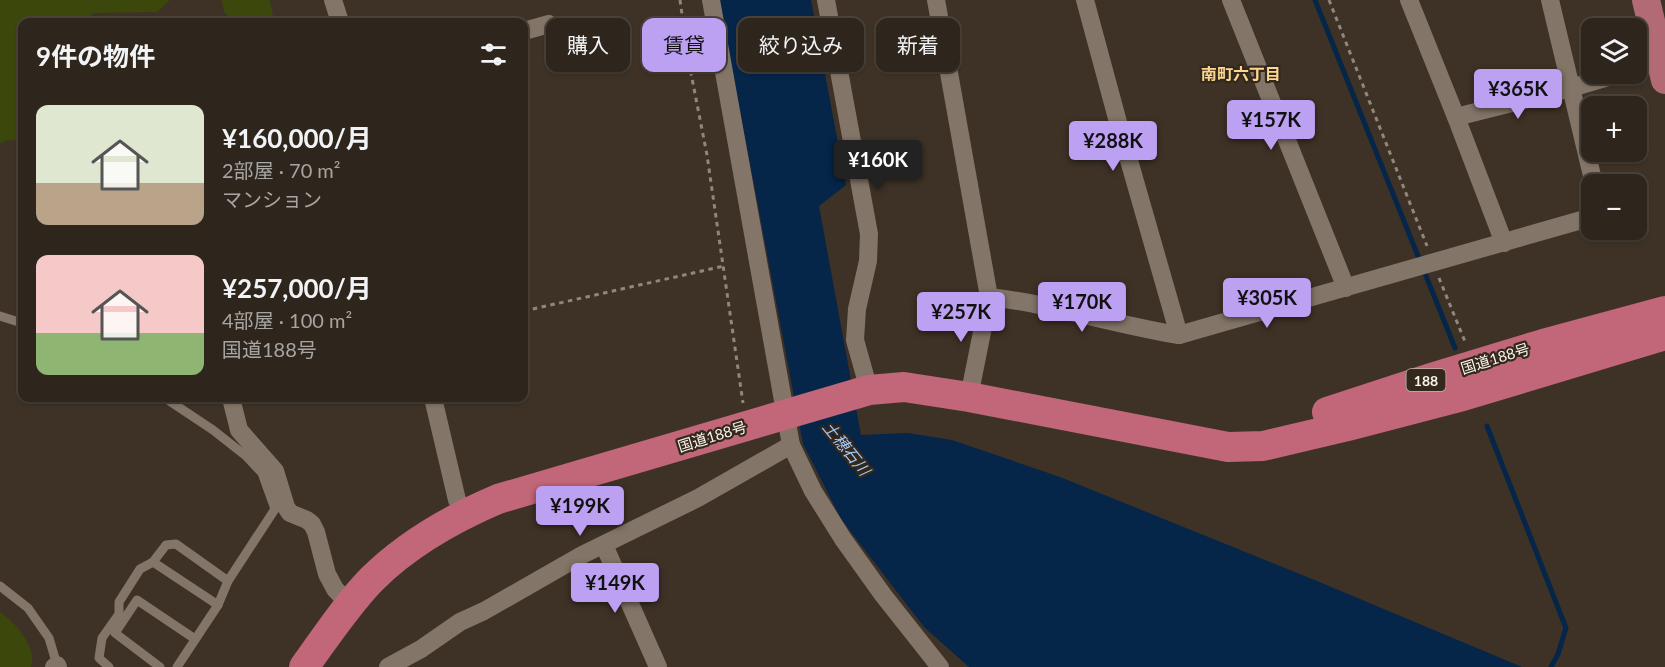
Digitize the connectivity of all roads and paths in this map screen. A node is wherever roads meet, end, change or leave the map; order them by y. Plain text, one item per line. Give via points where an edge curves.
1 (333, 0) edge
2 (680, 0) edge
3 (711, 0) edge
4 (826, 0) edge
5 (936, 0) edge
6 (1085, 0) edge
7 (1231, 0) edge
8 (1329, 0) edge
9 (1409, 0) edge
10 (1550, 0) edge
11 (1646, 0) edge
12 (339, 18) edge
13 (546, 25) edge
14 (528, 30) edge
15 (1654, 70) edge
16 (1584, 84) edge
17 (1571, 88) junction
18 (1456, 117) junction
19 (1592, 174) edge
20 (1581, 220) edge
21 (1504, 243) junction
22 (1433, 263) junction
23 (723, 266) junction
24 (1346, 288) junction
25 (989, 297) junction
26 (528, 310) edge
27 (1665, 311) edge
28 (0, 316) edge
29 (18, 322) edge
30 (1179, 335) junction
31 (1665, 336) edge
32 (1470, 353) dead end
33 (741, 388) dead end
34 (864, 391) junction
35 (969, 397) junction
36 (171, 402) edge
37 (232, 402) edge
38 (434, 402) edge
39 (788, 413) junction
40 (1186, 438) junction
41 (791, 445) junction
42 (465, 513) junction
43 (604, 546) junction
44 (153, 562) junction
45 (228, 581) junction
46 (0, 586) edge
47 (218, 605) junction
48 (350, 605) junction
49 (195, 639) junction
50 (56, 666) edge
51 (109, 667) edge
52 (160, 667) edge
53 (177, 667) edge
54 (304, 667) edge
55 (388, 667) edge
56 (658, 667) edge
57 (940, 667) edge

1 - 12 street
2 - 23 path
3 - 39 street
4 - 34 street via 869,234 855,340
5 - 25 street
6 - 30 street
7 - 24 street
8 - 22 path
9 - 18 street
10 - 17 street
11 - 15 main road
13 - 14 street
16 - 17 street
17 - 18 street
17 - 19 street
18 - 21 street
20 - 21 street
21 - 22 street
22 - 24 street
22 - 32 path
23 - 26 path
23 - 33 path
24 - 30 street
25 - 30 street
25 - 35 street
27 - 40 highway, 国道188号 / 188 via 1273,427
28 - 29 lane
31 - 40 highway, 国道188号 / 188 via 1463,396 1263,446 1228,447
34 - 35 highway, 国道188号 / 188 via 904,387
34 - 39 highway, 国道188号 / 188
35 - 40 highway, 国道188号 / 188
36 - 45 lane via 246,456 261,472 275,509
37 - 48 street via 239,430 275,471 290,513 312,524 327,574
38 - 42 street via 457,500
39 - 41 street
39 - 42 highway, 国道188号 / 188
41 - 43 street
41 - 57 street via 813,491 843,539
42 - 48 highway, 国道188号 / 188 via 396,558
43 - 55 street via 460,622
43 - 56 street
44 - 45 lane via 166,545 176,544
44 - 47 lane
44 - 51 lane via 140,569 119,602 119,614 102,638 99,658
45 - 47 lane
46 - 50 lane via 28,608 49,638
47 - 49 lane
48 - 54 highway, 国道188号 / 188
49 - 52 lane via 137,600 115,633
49 - 53 lane

